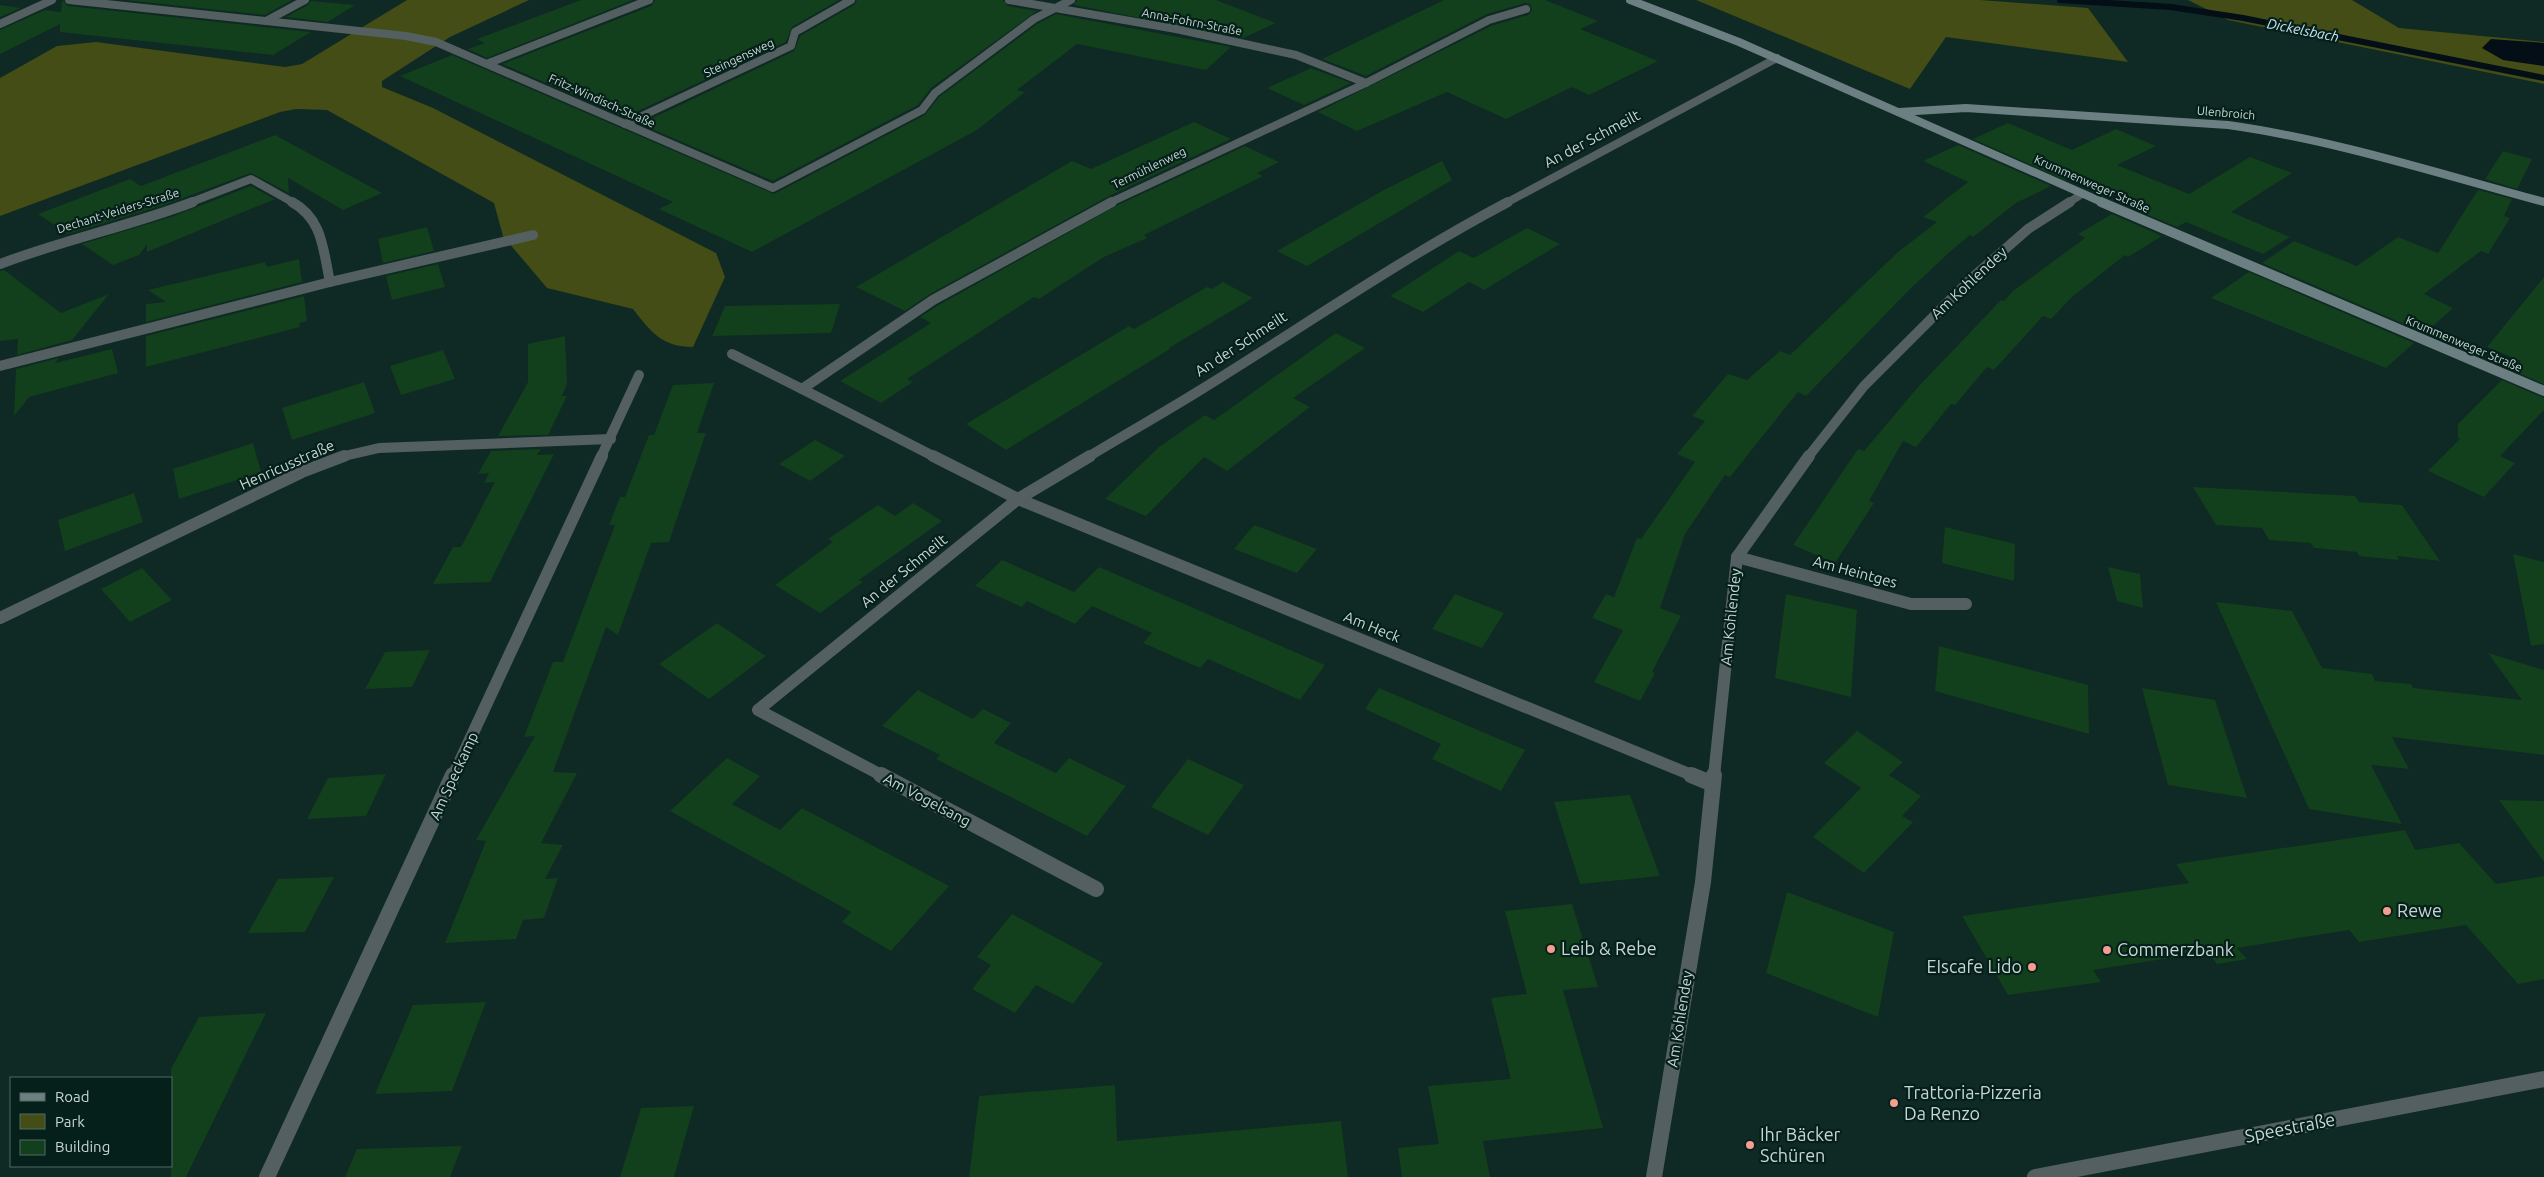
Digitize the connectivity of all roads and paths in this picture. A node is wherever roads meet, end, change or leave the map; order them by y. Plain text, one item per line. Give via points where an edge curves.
1 (52, 0) edge
2 (69, 0) edge
3 (305, 0) edge
4 (649, 0) edge
5 (851, 0) edge
6 (1009, 0) edge
7 (1071, 0) edge
8 (1630, 0) edge
9 (103, 2) edge
10 (1055, 8) junction
11 (1526, 9) dead end
12 (266, 21) junction
13 (0, 24) edge
14 (1777, 58) junction
15 (489, 63) junction
16 (1366, 83) junction
17 (1897, 112) junction
18 (625, 124) junction
19 (2082, 194) junction
20 (2544, 202) edge
21 (534, 234) dead end
22 (0, 264) edge
23 (330, 282) junction
24 (732, 354) dead end
25 (0, 366) edge
26 (639, 375) dead end
27 (802, 389) junction
28 (2544, 391) edge
29 (611, 439) junction
30 (1018, 499) junction
31 (1737, 557) junction
32 (1966, 604) dead end
33 (0, 618) edge
34 (758, 710) joint
35 (1713, 784) junction
36 (1096, 889) dead end
37 (2544, 1079) edge
38 (267, 1177) edge
39 (1654, 1177) edge
40 (2035, 1177) edge

1 - 13 street
2 - 9 street, Fritz-Windisch-Straße
3 - 12 street
4 - 15 street
5 - 18 street, Steingensweg via 795,32 791,46
6 - 10 street, Anna-Fohrn-Straße
7 - 10 street, Fritz-Windisch-Straße
8 - 14 main road, Krummenweger Straße
9 - 12 street, Fritz-Windisch-Straße
10 - 16 street, Anna-Fohrn-Straße via 1296,56
10 - 18 street, Fritz-Windisch-Straße via 1034,19 935,93 922,110 773,188
11 - 16 street, Termühlenweg via 1489,20
12 - 15 street, Fritz-Windisch-Straße via 406,36 436,42
14 - 17 main road, Krummenweger Straße
14 - 30 street, An der Schmeilt via 1466,224 1336,302 1202,389
15 - 18 street, Fritz-Windisch-Straße
16 - 27 street, Termühlenweg via 1148,183 1064,226 933,300
17 - 19 main road, Krummenweger Straße
17 - 20 main road, Ulenbroich via 1966,108 2265,130 2323,142
19 - 28 main road, Krummenweger Straße
19 - 31 street, Am Kohlendey via 2028,229 1972,278 1864,386 1797,471
21 - 23 street
22 - 23 street, Dechant-Veiders-Straße via 47,246 158,215 250,179 300,206 318,226
23 - 25 street
24 - 27 street
26 - 29 street, Am Speckamp
27 - 30 street
29 - 33 street, Henricusstraße via 380,448 342,456 302,472
29 - 38 street, Am Speckamp
30 - 34 street, An der Schmeilt
30 - 35 street, Am Heck
31 - 32 street, Am Heintges via 1912,604
31 - 35 street, Am Kohlendey
34 - 36 street, Am Vogelsang
35 - 39 street, Am Kohlendey via 1703,882
37 - 40 street, Speestraße

